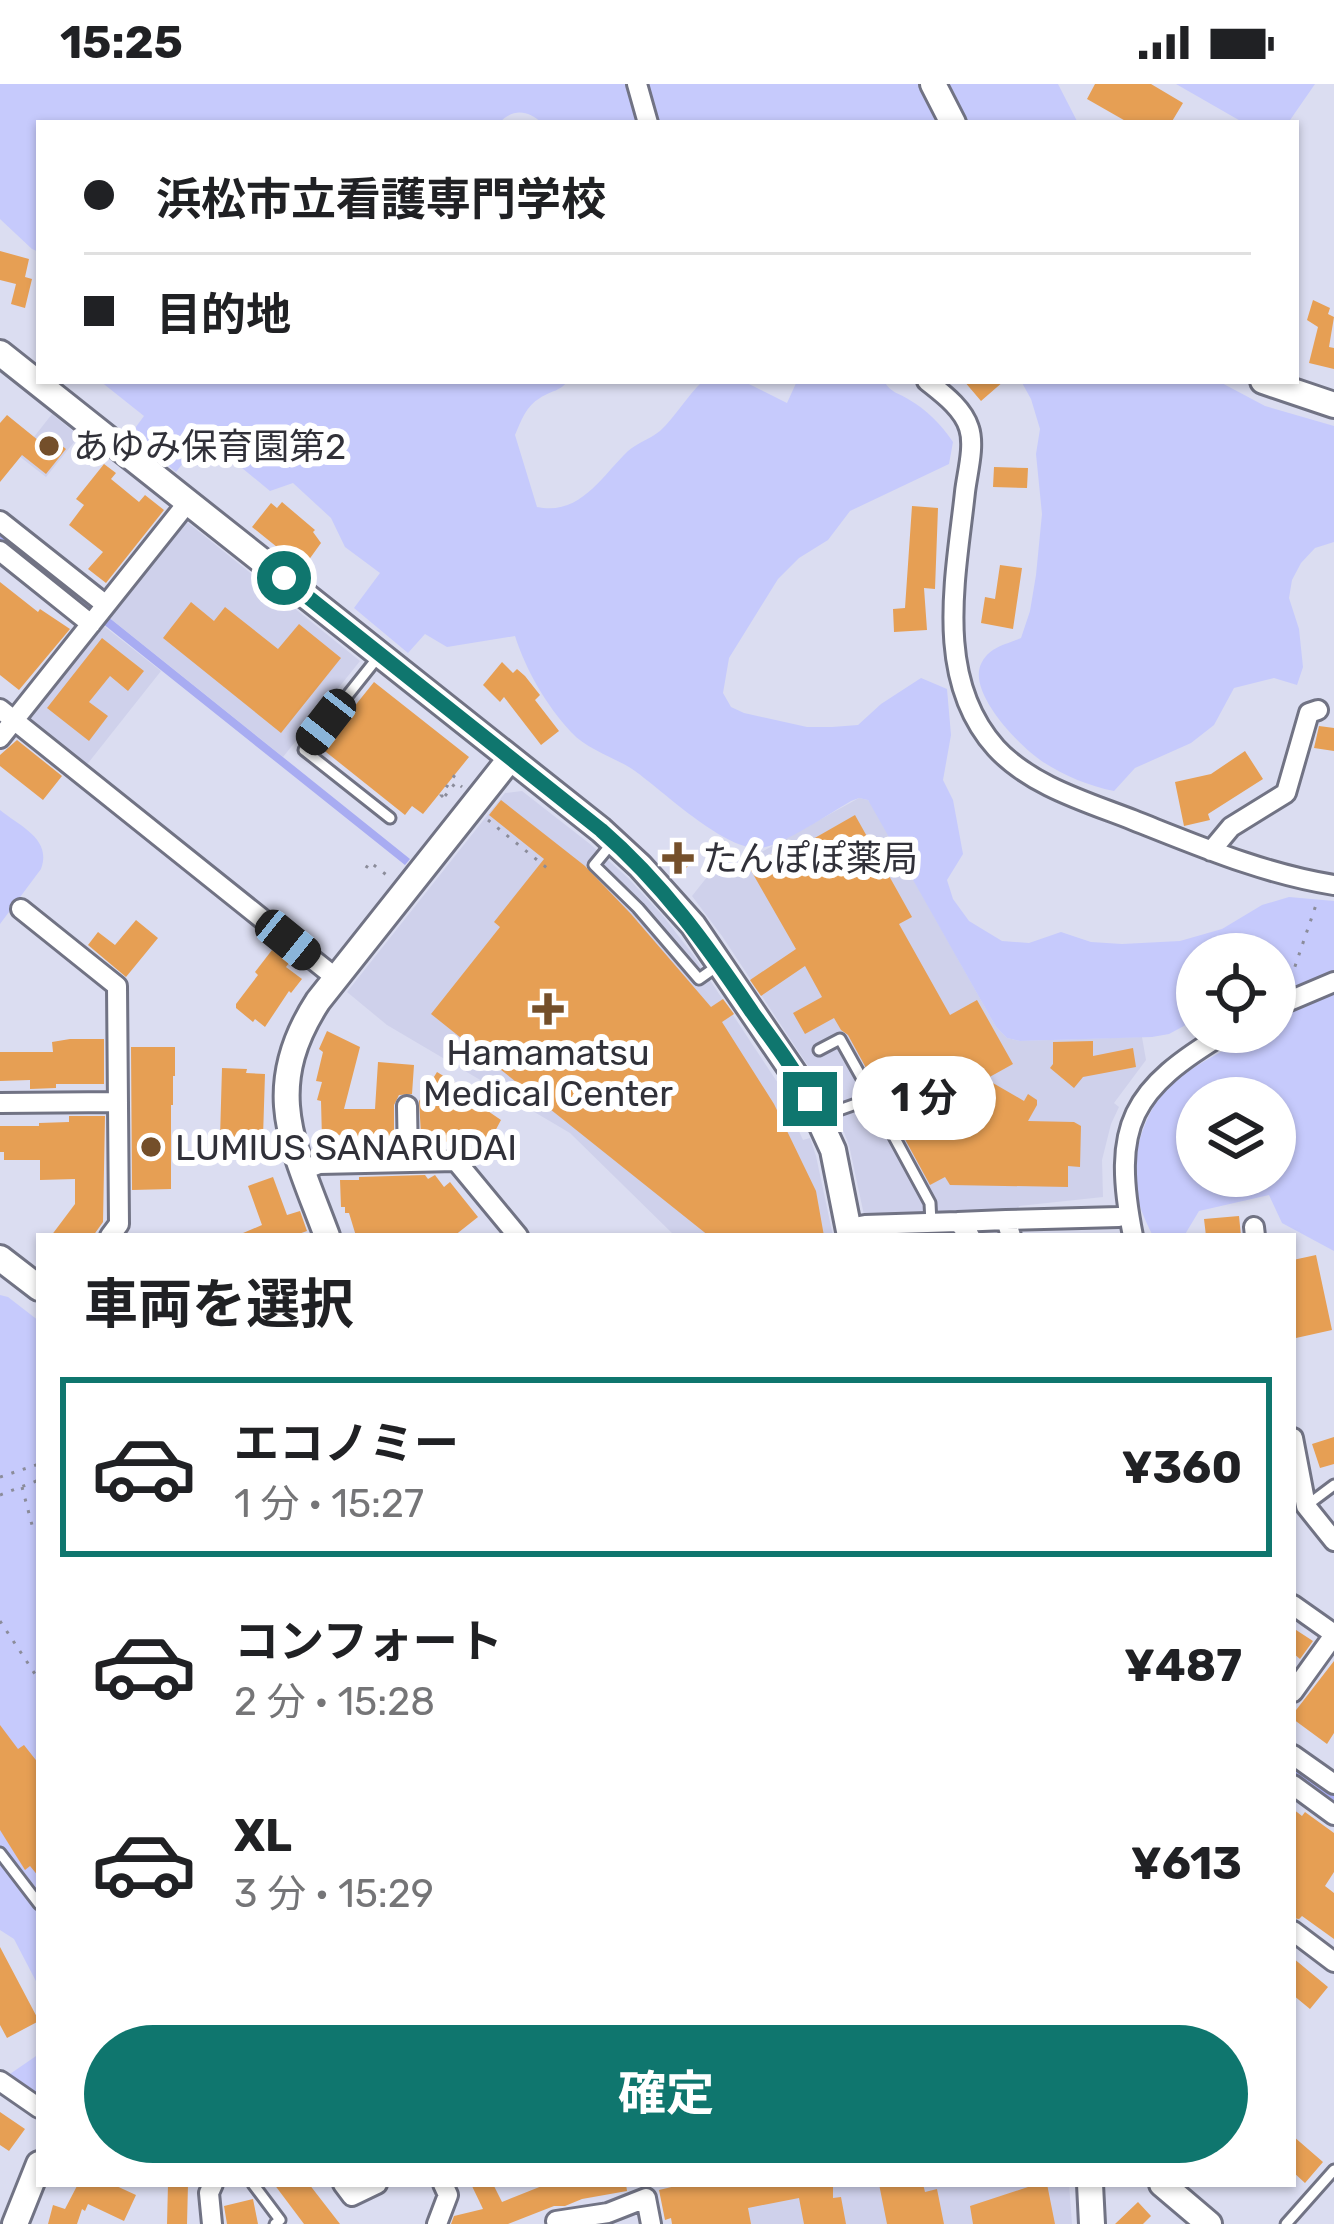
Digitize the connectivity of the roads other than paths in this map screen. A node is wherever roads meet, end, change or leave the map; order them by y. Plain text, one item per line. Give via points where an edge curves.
1 (637, 84) edge
2 (933, 84) edge
3 (647, 120) edge
4 (951, 120) edge
5 (0, 353) edge
6 (36, 382) edge
7 (39, 384) edge
8 (931, 384) edge
9 (1272, 384) edge
10 (1334, 405) edge
11 (188, 502) junction
12 (0, 521) edge
13 (0, 551) edge
14 (106, 605) junction
15 (91, 624) junction
16 (379, 656) junction
17 (1318, 710) dead end
18 (7, 715) edge
19 (0, 738) edge
20 (509, 760) junction
21 (390, 818) dead end
22 (1211, 851) junction
23 (1329, 884) edge
24 (22, 909) dead end
25 (336, 978) junction
26 (1334, 982) edge
27 (1296, 998) edge
28 (819, 1050) dead end
29 (1191, 1053) edge
30 (873, 1099) junction
31 (0, 1102) edge
32 (118, 1102) junction
33 (407, 1106) dead end
34 (819, 1117) junction
35 (408, 1161) junction
36 (302, 1170) junction
37 (1120, 1217) dead end
38 (931, 1223) junction
39 (1008, 1228) edge
40 (964, 1229) edge
41 (850, 1232) edge
42 (112, 1233) edge
43 (326, 1233) edge
44 (515, 1233) edge
45 (1133, 1233) edge
46 (0, 1258) edge
47 (36, 1286) edge
48 (1296, 1454) edge
49 (1334, 1485) edge
50 (1306, 1506) junction
51 (1334, 1541) edge
52 (1296, 1607) edge
53 (1334, 1634) edge
54 (1296, 1688) edge
55 (1296, 1757) edge
56 (1334, 1784) edge
57 (1296, 1787) edge
58 (1334, 1815) edge
59 (0, 1853) edge
60 (36, 1900) edge
61 (1296, 1933) edge
62 (1334, 1962) edge
63 (0, 2081) edge
64 (36, 2106) edge
65 (1334, 2170) edge
66 (36, 2172) edge
67 (212, 2187) edge
68 (255, 2187) edge
69 (345, 2187) edge
70 (371, 2187) edge
71 (444, 2187) edge
72 (1090, 2187) edge
73 (1166, 2187) edge
74 (552, 2223) edge
75 (15, 2224) edge
76 (212, 2224) edge
77 (275, 2224) edge
78 (436, 2224) edge
79 (651, 2224) edge
80 (1092, 2224) edge
81 (1209, 2224) edge
82 (1286, 2224) edge

1 - 3 street
2 - 4 street
5 - 6 street
7 - 11 street
8 - 22 street via 970,429 952,621 977,719 1022,771
9 - 10 street
11 - 14 street
11 - 16 street
12 - 14 street
13 - 15 street
14 - 15 street
15 - 18 street
16 - 20 street
16 - 21 lane via 304,750
17 - 22 street via 1310,713 1286,793 1231,827
18 - 19 street
18 - 25 street
20 - 25 street
20 - 34 street via 614,842 674,903
22 - 23 street
24 - 32 street via 117,986
25 - 36 street via 297,1038 286,1079
26 - 27 street
28 - 30 lane via 840,1039
29 - 45 street via 1157,1080 1127,1132
30 - 34 lane
30 - 38 lane via 930,1203
31 - 32 street
32 - 42 street via 119,1224
33 - 35 street
34 - 41 street
35 - 36 street
35 - 44 street via 456,1162
36 - 43 street
37 - 39 street
38 - 40 street
38 - 41 street
39 - 40 street
46 - 47 street
48 - 50 street
49 - 50 lane
50 - 51 street
52 - 53 street
53 - 54 street
55 - 56 street
57 - 58 street
59 - 60 lane
61 - 62 street
63 - 64 street
65 - 82 lane
66 - 75 street
67 - 76 street
68 - 77 lane via 280,2220
69 - 70 street via 352,2196
71 - 78 street
72 - 80 street
73 - 81 street
74 - 79 street via 646,2198

